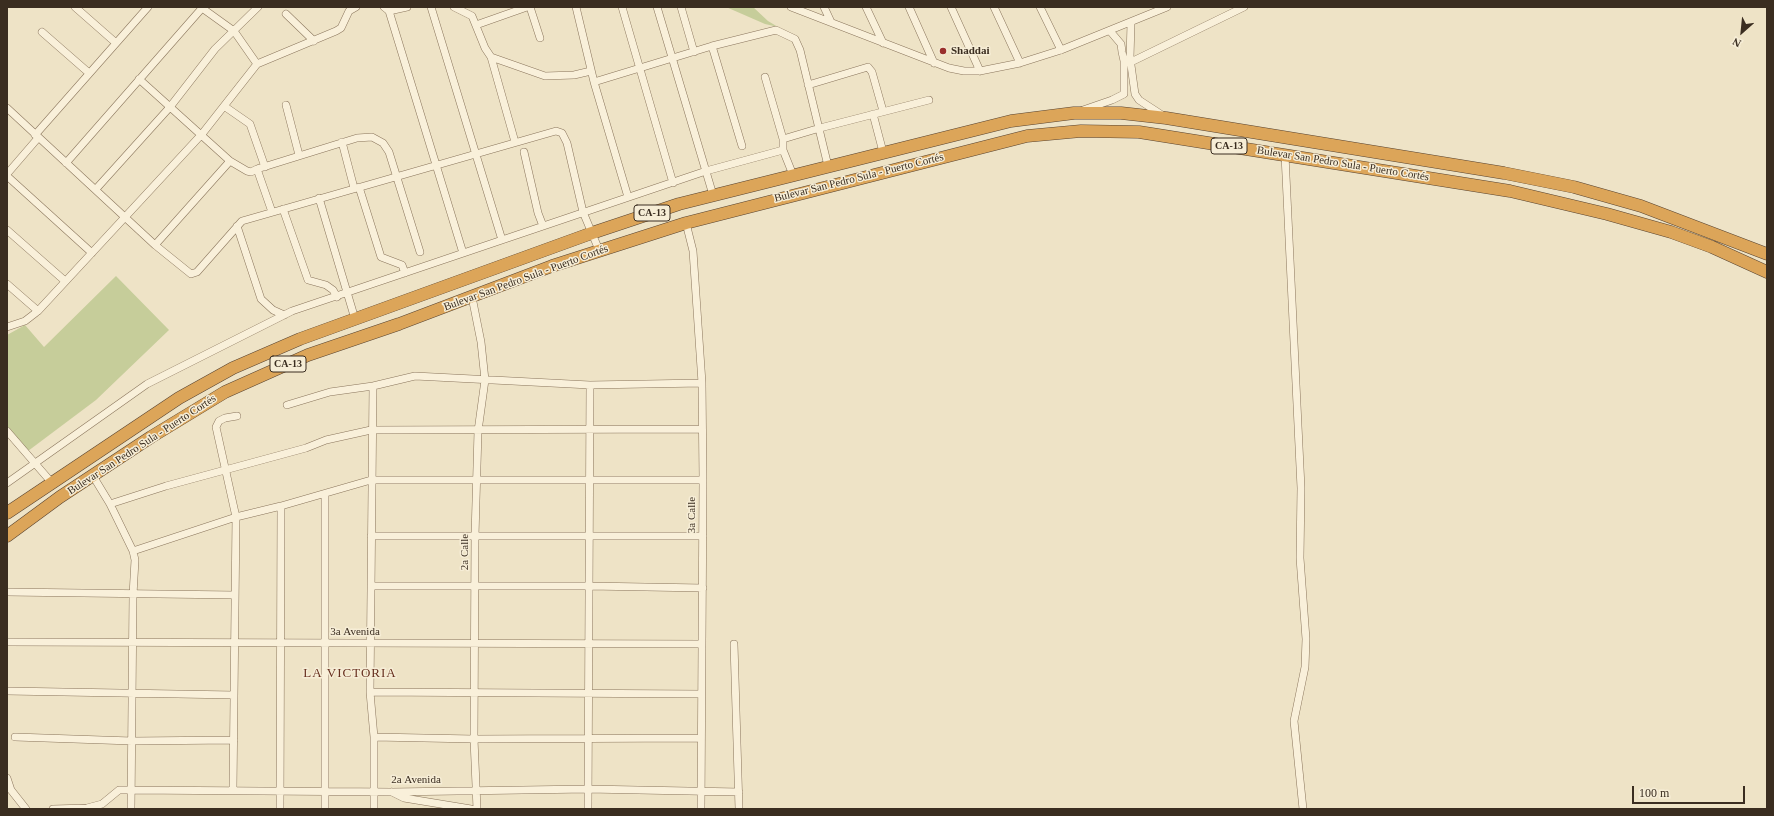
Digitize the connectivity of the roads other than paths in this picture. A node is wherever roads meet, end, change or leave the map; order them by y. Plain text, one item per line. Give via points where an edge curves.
1 (76, 7) edge
2 (203, 7) edge
3 (258, 7) edge
4 (407, 7) edge
5 (432, 7) edge
6 (454, 7) edge
7 (527, 7) edge
8 (530, 7) edge
9 (576, 7) edge
10 (622, 7) edge
11 (656, 7) edge
12 (681, 7) edge
13 (791, 7) edge
14 (824, 7) edge
15 (866, 7) edge
16 (909, 7) edge
17 (951, 7) edge
18 (994, 7) edge
19 (1040, 7) edge
20 (1166, 7) edge
21 (1244, 7) edge
22 (144, 8) edge
23 (349, 8) edge
24 (387, 9) edge
25 (286, 14) dead end
26 (831, 22) junction
27 (1131, 23) junction
28 (476, 25) junction
29 (234, 31) junction
30 (1110, 31) junction
31 (42, 32) dead end
32 (540, 38) dead end
33 (314, 40) junction
34 (116, 43) junction
35 (883, 43) junction
36 (712, 46) junction
37 (1061, 50) junction
38 (694, 52) junction
39 (491, 57) junction
40 (671, 59) junction
41 (1020, 62) junction
42 (1131, 62) junction
43 (934, 63) junction
44 (257, 64) junction
45 (639, 69) junction
46 (591, 71) junction
47 (980, 71) junction
48 (89, 73) junction
49 (765, 77) dead end
50 (139, 79) junction
51 (594, 82) junction
52 (808, 85) junction
53 (929, 100) dead end
54 (286, 104) dead end
55 (224, 106) junction
56 (170, 107) junction
57 (7, 108) edge
58 (883, 111) junction
59 (1074, 113) junction
60 (873, 114) junction
61 (1166, 118) junction
62 (820, 128) junction
63 (202, 134) junction
64 (36, 137) junction
65 (783, 139) junction
66 (342, 142) junction
67 (515, 142) junction
68 (1333, 145) junction
69 (742, 146) dead end
70 (784, 150) junction
71 (524, 152) dead end
72 (883, 152) junction
73 (475, 154) junction
74 (299, 155) junction
75 (1285, 155) junction
76 (1394, 155) junction
77 (230, 161) junction
78 (66, 163) junction
79 (437, 165) junction
80 (828, 166) junction
81 (1357, 166) junction
82 (265, 167) junction
83 (257, 169) junction
84 (706, 171) junction
85 (793, 174) junction
86 (7, 175) edge
87 (397, 176) junction
88 (673, 182) junction
89 (356, 188) junction
90 (96, 189) junction
91 (713, 195) junction
92 (628, 197) junction
93 (319, 198) junction
94 (282, 209) junction
95 (272, 212) junction
96 (583, 212) junction
97 (126, 216) junction
98 (686, 223) junction
99 (237, 226) junction
100 (543, 226) junction
101 (7, 230) edge
102 (592, 233) junction
103 (502, 240) junction
104 (155, 245) junction
105 (598, 250) junction
106 (420, 252) dead end
107 (92, 253) junction
108 (464, 253) junction
109 (1767, 254) edge
110 (1767, 272) edge
111 (405, 273) junction
112 (65, 281) junction
113 (7, 284) edge
114 (347, 293) junction
115 (337, 296) junction
116 (472, 297) junction
117 (38, 311) junction
118 (284, 315) junction
119 (355, 319) junction
120 (7, 327) edge
121 (485, 380) junction
122 (702, 383) junction
123 (590, 385) junction
124 (373, 386) junction
125 (287, 405) dead end
126 (237, 416) dead end
127 (589, 429) junction
128 (702, 429) junction
129 (371, 430) junction
130 (7, 431) edge
131 (478, 431) junction
132 (35, 462) junction
133 (226, 469) junction
134 (93, 476) junction
135 (371, 480) junction
136 (477, 480) junction
137 (589, 480) junction
138 (703, 480) junction
139 (7, 483) edge
140 (52, 483) junction
141 (325, 494) junction
142 (110, 504) junction
143 (281, 506) junction
144 (7, 513) edge
145 (236, 517) junction
146 (7, 536) edge
147 (371, 536) junction
148 (475, 536) junction
149 (589, 536) junction
150 (703, 536) junction
151 (134, 551) junction
152 (372, 586) junction
153 (476, 586) junction
154 (589, 586) junction
155 (703, 588) junction
156 (7, 592) edge
157 (133, 594) junction
158 (235, 595) junction
159 (7, 642) edge
160 (132, 642) junction
161 (234, 643) junction
162 (280, 643) junction
163 (325, 643) junction
164 (371, 643) junction
165 (475, 643) junction
166 (588, 643) junction
167 (702, 644) junction
168 (734, 644) dead end
169 (7, 691) edge
170 (370, 692) junction
171 (132, 693) junction
172 (474, 694) junction
173 (701, 694) junction
174 (234, 695) junction
175 (588, 695) junction
176 (15, 737) dead end
177 (374, 737) junction
178 (588, 738) junction
179 (701, 738) junction
180 (474, 739) junction
181 (234, 740) junction
182 (132, 741) junction
183 (7, 778) edge
184 (233, 789) junction
185 (588, 789) junction
186 (9, 790) edge
187 (131, 790) junction
188 (374, 790) junction
189 (477, 790) junction
190 (701, 790) junction
191 (280, 791) junction
192 (325, 791) junction
193 (392, 792) junction
194 (739, 792) junction
195 (26, 809) edge
196 (53, 809) edge
197 (131, 809) edge
198 (280, 809) edge
199 (325, 809) edge
200 (374, 809) edge
201 (471, 809) edge
202 (477, 809) edge
203 (588, 809) edge
204 (701, 809) edge
205 (739, 809) edge
206 (1303, 809) edge

1 - 34 street
2 - 29 street
2 - 50 street
3 - 29 street
4 - 24 street
5 - 73 street
6 - 28 street via 472,16
7 - 28 street
8 - 32 street
9 - 46 street
10 - 45 street
11 - 40 street
12 - 38 street
13 - 26 street
14 - 26 street
15 - 35 street
16 - 43 street
17 - 47 street
18 - 41 street
19 - 37 street
20 - 27 street
21 - 42 street
22 - 34 street
23 - 33 street via 341,28
24 - 79 street
25 - 33 street
26 - 35 street
27 - 30 street
27 - 42 street
28 - 39 street
29 - 44 street
29 - 56 street via 215,49
30 - 37 street
30 - 59 street via 1121,44 1124,94
31 - 48 street
33 - 44 street
34 - 48 street
35 - 43 street
36 - 38 street
36 - 52 street via 776,30 787,34 795,39
36 - 69 street
37 - 41 street
38 - 40 street
39 - 46 street via 545,76 574,75
39 - 67 street
40 - 45 street
40 - 84 street
41 - 47 street
42 - 61 street via 1135,94 1139,100
43 - 47 street via 964,71
44 - 55 street
45 - 51 street
45 - 88 street
46 - 51 street
48 - 64 street
49 - 65 street
50 - 56 street
50 - 78 street
51 - 92 street
52 - 58 street via 868,67 872,72
52 - 62 street
53 - 58 street
54 - 74 street
55 - 63 street
55 - 82 street via 250,124
56 - 63 street
56 - 90 street
57 - 64 street
58 - 60 street
59 - 61 highway, Bulevar San Pedro Sula - Puerto Cortés / CA-13 via 1121,113
59 - 72 highway, Bulevar San Pedro Sula - Puerto Cortés / CA-13 via 1011,122
60 - 62 street
60 - 72 street
61 - 68 highway, Bulevar San Pedro Sula - Puerto Cortés / CA-13
62 - 65 street
62 - 80 street
63 - 77 street
63 - 97 street
64 - 78 street
64 - 86 street
65 - 70 street
66 - 74 street
66 - 87 street via 372,137 383,143 389,152
66 - 89 street
67 - 73 street
67 - 96 street via 556,130 562,133 567,143
68 - 75 highway via 1342,151 1342,157 1294,150
68 - 76 highway, Bulevar San Pedro Sula - Puerto Cortés / CA-13
70 - 84 street
70 - 85 street
71 - 100 street
72 - 80 highway, Bulevar San Pedro Sula - Puerto Cortés / CA-13
73 - 79 street
73 - 103 street
74 - 82 street
75 - 81 highway, Bulevar San Pedro Sula - Puerto Cortés / CA-13
75 - 98 highway, Bulevar San Pedro Sula - Puerto Cortés / CA-13 via 1139,132 1081,131 1027,136
75 - 206 street via 1301,488 1300,558 1306,639 1305,667 1294,721
76 - 81 highway via 1388,160 1353,154 1348,156 1348,161
76 - 109 highway, Bulevar San Pedro Sula - Puerto Cortés / CA-13 via 1574,187 1648,208
77 - 83 street via 247,171
77 - 104 street
78 - 90 street
79 - 87 street
79 - 108 street
80 - 85 highway, Bulevar San Pedro Sula - Puerto Cortés / CA-13
81 - 110 highway, Bulevar San Pedro Sula - Puerto Cortés / CA-13 via 1510,191 1607,214 1678,234
82 - 83 street
83 - 95 street
84 - 88 street
84 - 91 street
85 - 91 highway, Bulevar San Pedro Sula - Puerto Cortés / CA-13
86 - 107 street
87 - 89 street
87 - 106 street
88 - 92 street
89 - 93 street
89 - 111 street via 382,257 402,265
90 - 97 street
91 - 102 highway, Bulevar San Pedro Sula - Puerto Cortés / CA-13
92 - 96 street
93 - 94 street
93 - 114 street
94 - 95 street
94 - 115 street via 308,280 326,285
95 - 99 street via 242,221
96 - 100 street
96 - 102 street
97 - 104 street
97 - 107 street
98 - 105 highway, Bulevar San Pedro Sula - Puerto Cortés / CA-13
98 - 122 street, 3a Calle via 694,257
99 - 104 street via 197,272 191,274
99 - 118 street via 261,299 272,310
100 - 103 street
101 - 112 street
102 - 105 street
102 - 119 highway, Bulevar San Pedro Sula - Puerto Cortés / CA-13
103 - 108 street
105 - 116 highway, Bulevar San Pedro Sula - Puerto Cortés / CA-13
107 - 112 street
108 - 111 street
111 - 114 street
112 - 117 street
113 - 117 street
114 - 115 street
114 - 119 street
115 - 118 street
116 - 121 street, 2a Calle
116 - 134 highway, Bulevar San Pedro Sula - Puerto Cortés / CA-13 via 308,355 225,392
117 - 120 street via 25,321
118 - 132 street via 147,384
119 - 140 highway, Bulevar San Pedro Sula - Puerto Cortés / CA-13 via 300,339 220,375 179,398
121 - 123 street
121 - 124 street via 415,376
121 - 131 street, 2a Calle
122 - 123 street
122 - 128 street, 3a Calle
123 - 127 street
124 - 125 street via 330,392
124 - 129 street
126 - 133 street via 219,421 216,427
127 - 128 street
127 - 131 street
127 - 137 street
128 - 138 street, 3a Calle
129 - 131 street
129 - 133 street via 326,440 306,448
129 - 135 street
130 - 132 street
131 - 136 street, 2a Calle
132 - 139 street
132 - 140 street
133 - 142 street
133 - 145 street
134 - 142 street
134 - 146 highway, Bulevar San Pedro Sula - Puerto Cortés / CA-13
135 - 136 street
135 - 141 street
135 - 147 street
136 - 137 street
136 - 148 street, 2a Calle
137 - 138 street
137 - 149 street
138 - 150 street, 3a Calle
140 - 144 highway, Bulevar San Pedro Sula - Puerto Cortés / CA-13
141 - 143 street
141 - 163 street
142 - 151 street
143 - 145 street
143 - 162 street
145 - 151 street
145 - 158 street
147 - 148 street
147 - 152 street
148 - 149 street
148 - 153 street, 2a Calle
149 - 150 street
149 - 154 street
150 - 155 street, 3a Calle
151 - 157 street via 136,560
152 - 153 street
152 - 164 street
153 - 154 street
153 - 165 street, 2a Calle
154 - 155 street
154 - 166 street
155 - 167 street, 3a Calle
156 - 157 street
157 - 158 street
157 - 160 street
158 - 161 street
159 - 160 street, 3a Avenida
160 - 161 street, 3a Avenida
160 - 171 street
161 - 162 street, 3a Avenida
161 - 174 street
162 - 163 street, 3a Avenida
162 - 191 street
163 - 164 street, 3a Avenida
163 - 192 street
164 - 165 street, 3a Avenida
164 - 170 street
165 - 166 street, 3a Avenida
165 - 172 street, 2a Calle
166 - 167 street, 3a Avenida
166 - 175 street
167 - 173 street, 3a Calle
168 - 194 street
169 - 171 street
170 - 172 street
170 - 177 street
171 - 174 street
171 - 182 street
172 - 175 street
172 - 180 street, 2a Calle
173 - 175 street
173 - 179 street, 3a Calle
174 - 181 street
175 - 178 street
176 - 182 street
177 - 180 street
177 - 188 street
178 - 179 street
178 - 180 street
178 - 185 street
179 - 190 street, 3a Calle
180 - 189 street, 2a Calle
181 - 182 street
181 - 184 street
182 - 187 street
183 - 186 street
184 - 187 street, 2a Avenida
184 - 191 street, 2a Avenida
185 - 189 street, 2a Avenida
185 - 190 street, 2a Avenida
185 - 203 street
186 - 195 street
187 - 196 street, 2a Avenida via 119,790 102,804 87,808
187 - 197 street
188 - 192 street, 2a Avenida
188 - 193 street, 2a Avenida
188 - 200 street
189 - 193 street, 2a Avenida
189 - 202 street, 2a Calle
190 - 194 street, 2a Avenida
190 - 204 street, 3a Calle
191 - 192 street, 2a Avenida
191 - 198 street
192 - 199 street
193 - 201 street via 404,798
194 - 205 street

